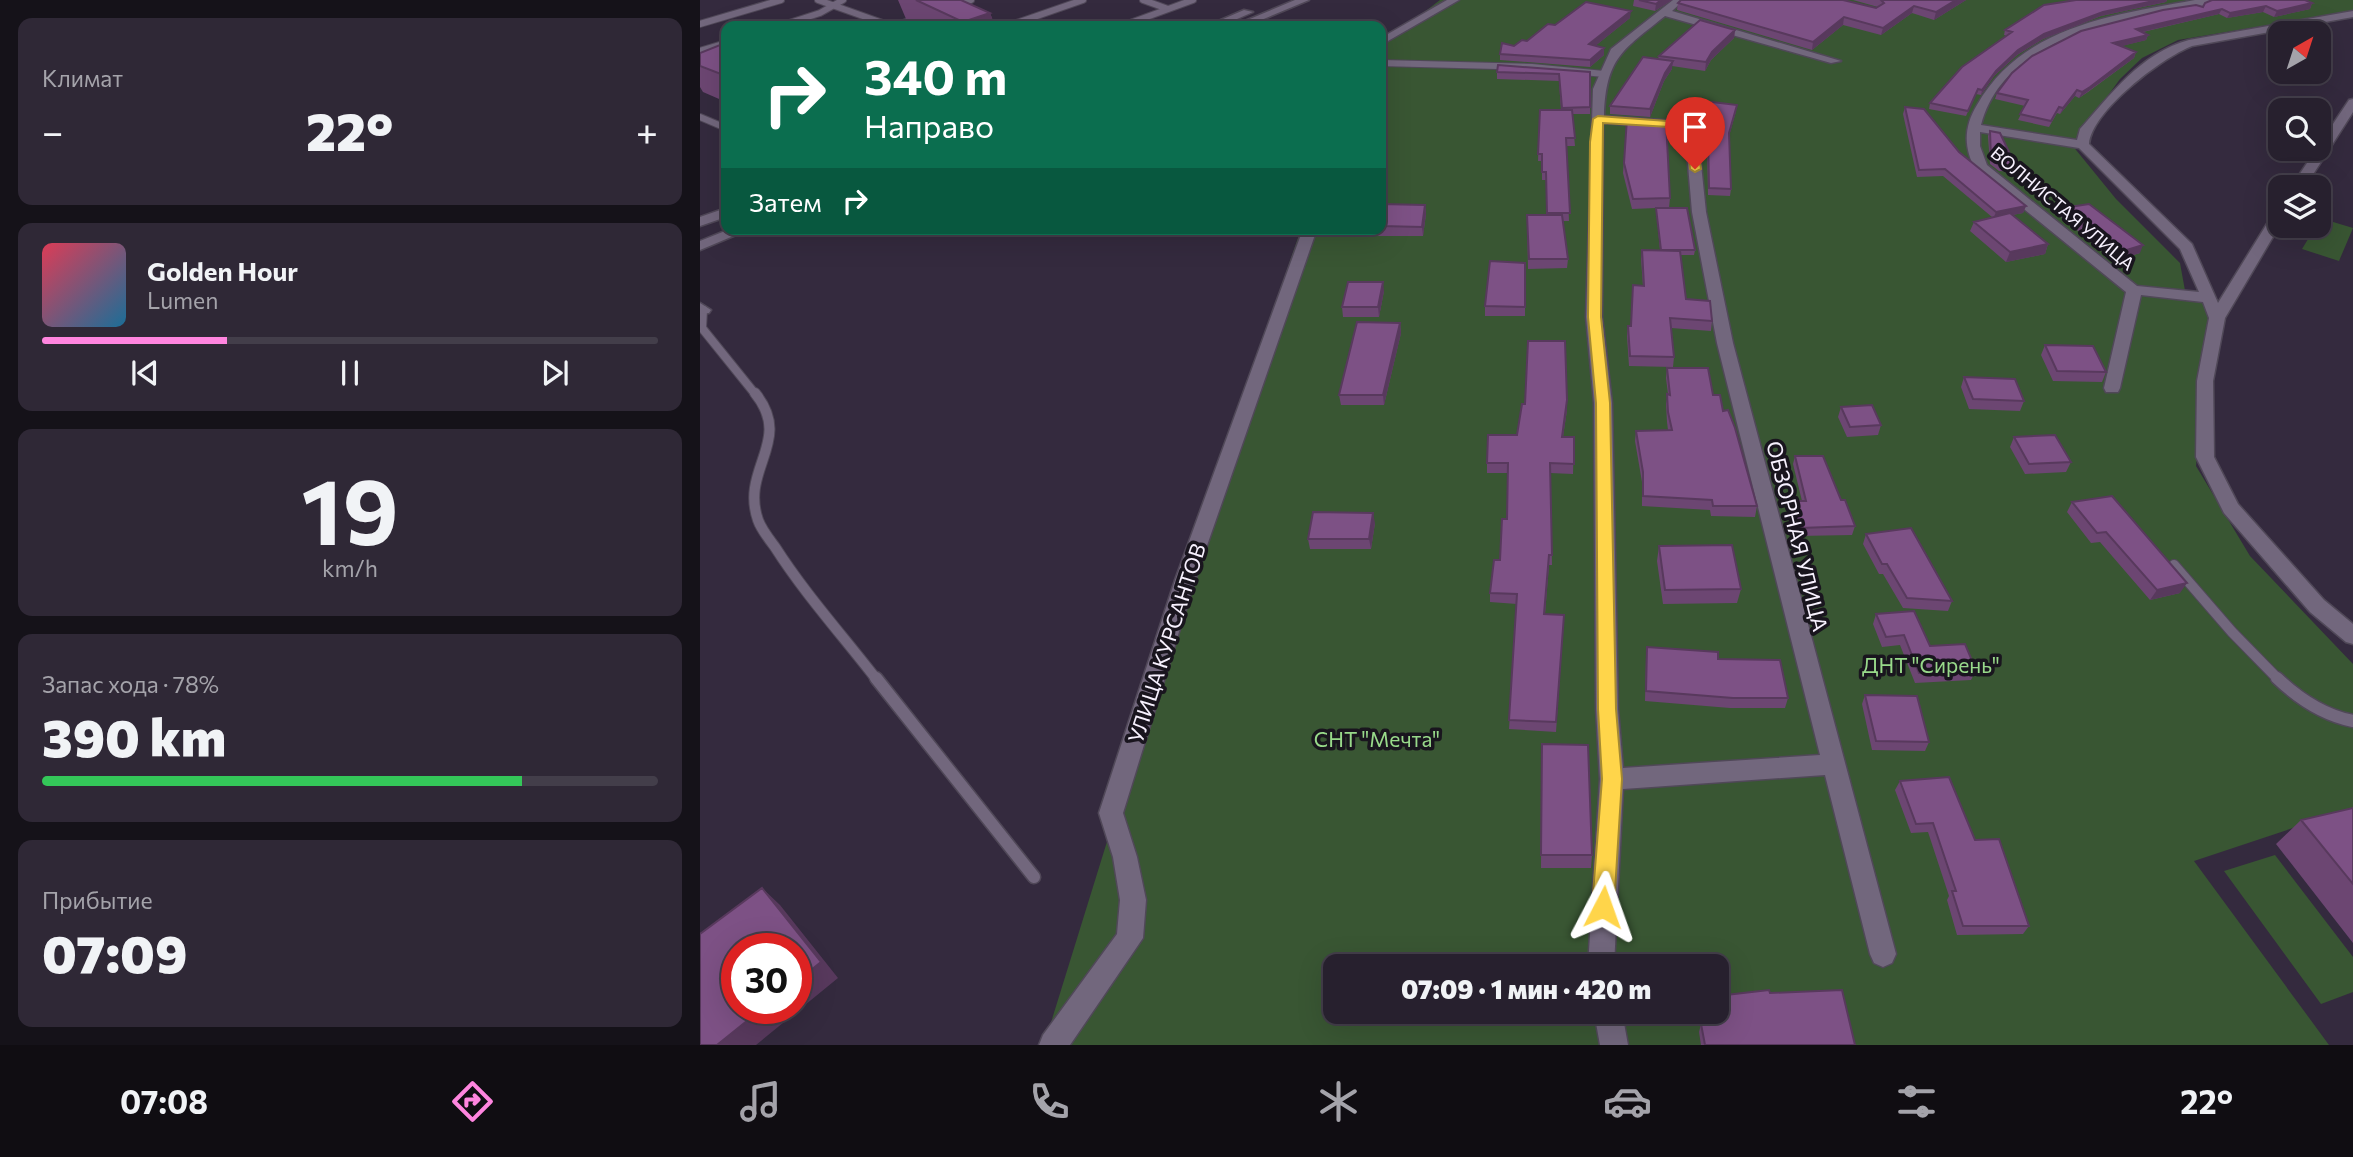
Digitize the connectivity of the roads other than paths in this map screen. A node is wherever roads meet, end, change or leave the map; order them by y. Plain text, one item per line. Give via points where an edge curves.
1 (781, 0) edge
2 (818, 0) edge
3 (843, 0) edge
4 (971, 0) edge
5 (1083, 0) edge
6 (1143, 0) edge
7 (1193, 0) edge
8 (1279, 0) edge
9 (1304, 0) edge
10 (1454, 0) edge
11 (1679, 0) edge
12 (2212, 0) edge
13 (954, 6) junction
14 (832, 7) junction
15 (1168, 9) junction
16 (942, 10) edge
17 (965, 11) edge
18 (1663, 12) junction
19 (930, 14) dead end
20 (2353, 14) edge
21 (795, 21) edge
22 (876, 21) edge
23 (908, 21) edge
24 (1022, 21) edge
25 (1136, 21) edge
26 (1225, 21) edge
27 (1251, 21) edge
28 (700, 24) edge
29 (1386, 39) edge
30 (721, 45) edge
31 (700, 51) edge
32 (1835, 61) dead end
33 (1386, 63) edge
34 (1604, 74) junction
35 (2353, 103) edge
36 (700, 117) edge
37 (1598, 119) junction
38 (721, 126) edge
39 (1973, 127) junction
40 (2083, 145) junction
41 (2306, 175) edge
42 (721, 203) edge
43 (700, 207) edge
44 (721, 214) edge
45 (700, 222) edge
46 (2268, 234) edge
47 (729, 235) edge
48 (1308, 235) edge
49 (700, 247) edge
50 (2133, 290) junction
51 (2208, 298) junction
52 (701, 309) edge
53 (2217, 318) junction
54 (2112, 388) dead end
55 (2174, 565) edge
56 (2353, 636) edge
57 (2353, 721) edge
58 (1834, 764) junction
59 (1612, 779) junction
60 (1034, 877) dead end
61 (1602, 954) edge
62 (1882, 954) dead end
63 (1610, 1024) edge
64 (1054, 1045) edge
65 (1614, 1045) edge

1 - 28 lane
2 - 14 lane
3 - 14 lane
4 - 13 lane
5 - 24 lane
6 - 15 lane
7 - 15 lane
8 - 26 street
9 - 27 street
10 - 29 street
11 - 18 street
12 - 39 street, ВОЛНИСТАЯ УЛИЦА via 2054,37 2001,77 1984,99
13 - 16 lane
13 - 17 lane
14 - 21 lane
14 - 22 lane
15 - 25 lane
18 - 32 street
18 - 34 street via 1615,51
19 - 23 lane
20 - 40 street via 2169,49 2148,61 2084,132
30 - 31 lane
33 - 34 lane
34 - 37 street
35 - 41 street
36 - 38 lane
37 - 58 street, ОБЗОРНАЯ УЛИЦА via 1691,126 1699,212 1726,343
37 - 59 street via 1594,317 1603,403
39 - 40 street
39 - 50 street, ВОЛНИСТАЯ УЛИЦА via 1973,152 1981,167
40 - 51 street via 2186,247
42 - 43 street
44 - 45 street
46 - 53 street
47 - 49 street
48 - 64 street, УЛИЦА КУРСАНТОВ via 1185,580 1111,813 1133,900 1130,938
50 - 51 street
50 - 54 street, ВОЛНИСТАЯ УЛИЦА
51 - 53 street
52 - 60 lane via 702,328 763,403 772,429 753,488 758,521 786,565
53 - 56 street via 2206,381 2205,457 2231,508 2317,606
55 - 57 lane via 2299,698 2344,721
58 - 59 street
58 - 62 street, ОБЗОРНАЯ УЛИЦА
59 - 61 street
63 - 65 street

